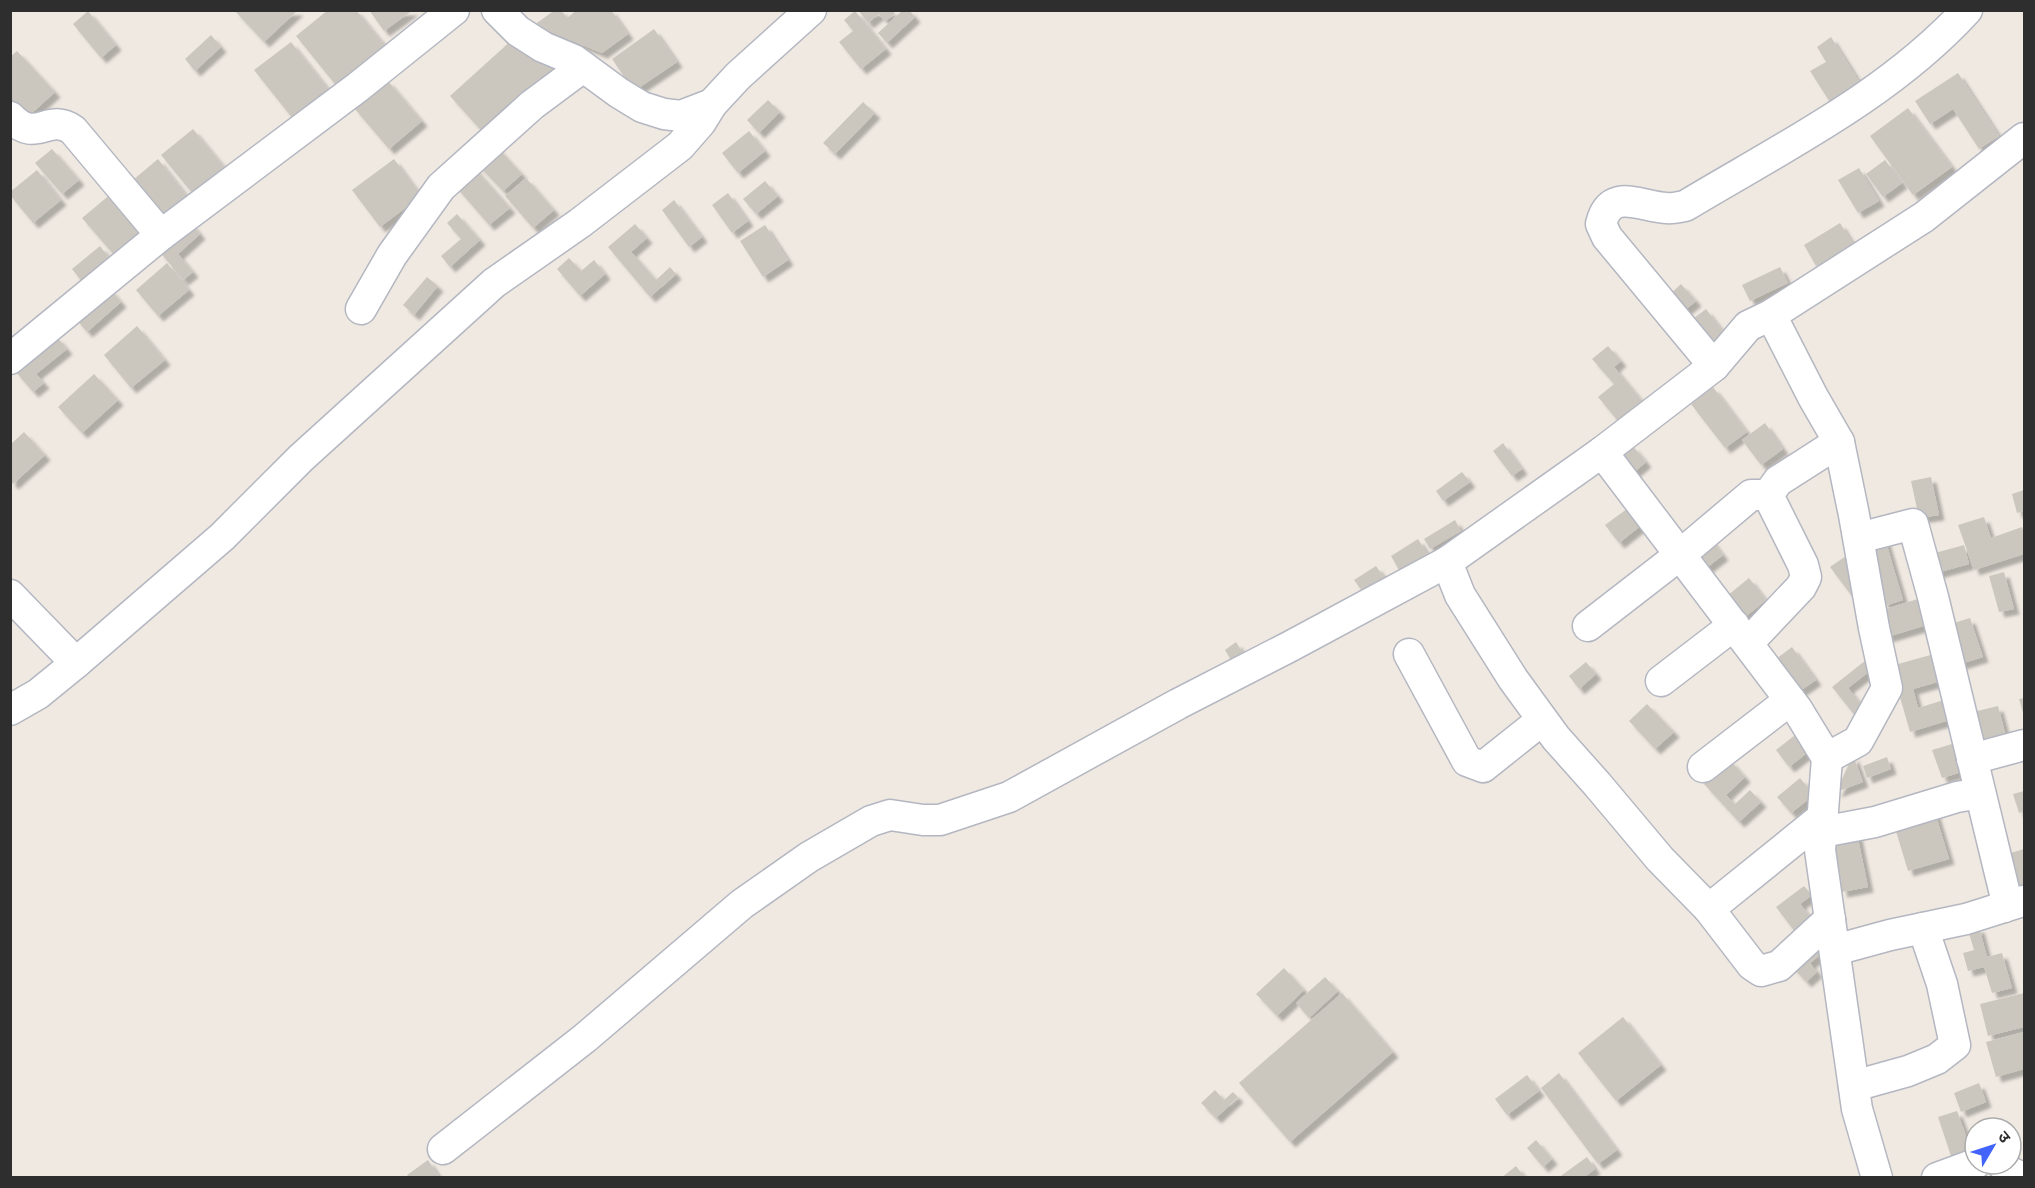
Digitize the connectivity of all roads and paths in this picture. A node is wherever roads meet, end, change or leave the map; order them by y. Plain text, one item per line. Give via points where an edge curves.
1 (454, 10) edge
2 (497, 10) edge
3 (811, 10) edge
4 (1967, 10) edge
5 (583, 67) junction
6 (712, 104) junction
7 (10, 117) edge
8 (2025, 138) edge
9 (161, 235) junction
10 (361, 309) dead end
11 (1771, 315) junction
12 (10, 358) edge
13 (1714, 366) junction
14 (1839, 442) junction
15 (1602, 452) junction
16 (1768, 495) junction
17 (1859, 538) junction
18 (1681, 554) junction
19 (1446, 562) junction
20 (10, 595) edge
21 (1588, 626) dead end
22 (1741, 634) junction
23 (1409, 654) dead end
24 (76, 663) junction
25 (1661, 681) dead end
26 (1790, 700) junction
27 (10, 710) edge
28 (1542, 720) junction
29 (2025, 745) edge
30 (1827, 758) junction
31 (1972, 759) junction
32 (1703, 767) dead end
33 (1980, 793) junction
34 (1823, 825) junction
35 (2014, 904) edge
36 (1709, 909) junction
37 (1830, 919) junction
38 (1923, 928) junction
39 (1835, 950) junction
40 (1854, 1086) junction
41 (443, 1149) dead end
42 (1963, 1168) edge
43 (1877, 1178) edge
44 (1937, 1178) edge

1 - 9 street
2 - 5 street via 518,32
3 - 6 street
4 - 13 street via 1905,68 1857,103 1686,206 1668,209 1621,201 1604,212 1601,224 1607,237
5 - 6 street via 634,102 664,114 681,116
5 - 10 street via 532,105 441,187 392,255
6 - 24 street via 680,146 494,283 301,458 222,537
7 - 9 street via 26,129 56,123 74,130
8 - 11 street via 1924,217
9 - 12 street
11 - 13 street via 1748,326
11 - 14 street
13 - 15 street
14 - 16 street via 1778,481
14 - 17 street
15 - 18 street
15 - 19 street
16 - 18 street via 1750,495
16 - 22 street via 1806,577 1801,587
17 - 30 street via 1887,688 1858,741
17 - 31 street via 1912,524
18 - 21 street
18 - 22 street
19 - 28 street via 1460,595 1512,680
19 - 41 street via 1009,797 940,820 890,815 871,821 809,856 742,904 585,1038
20 - 24 street
22 - 25 street
22 - 26 street
23 - 28 street via 1467,760 1475,765 1483,767
24 - 27 street via 38,694
26 - 30 street
26 - 32 street
28 - 36 street via 1660,859
29 - 31 street
30 - 34 street
31 - 33 street
33 - 34 street via 1875,822
33 - 35 street via 2005,894
34 - 36 street
34 - 37 street via 1820,850
35 - 38 street
36 - 37 street via 1761,972 1779,966
37 - 39 street
38 - 39 street
38 - 40 street via 1942,984 1956,1045 1938,1059
39 - 40 street
40 - 43 street
42 - 44 street

